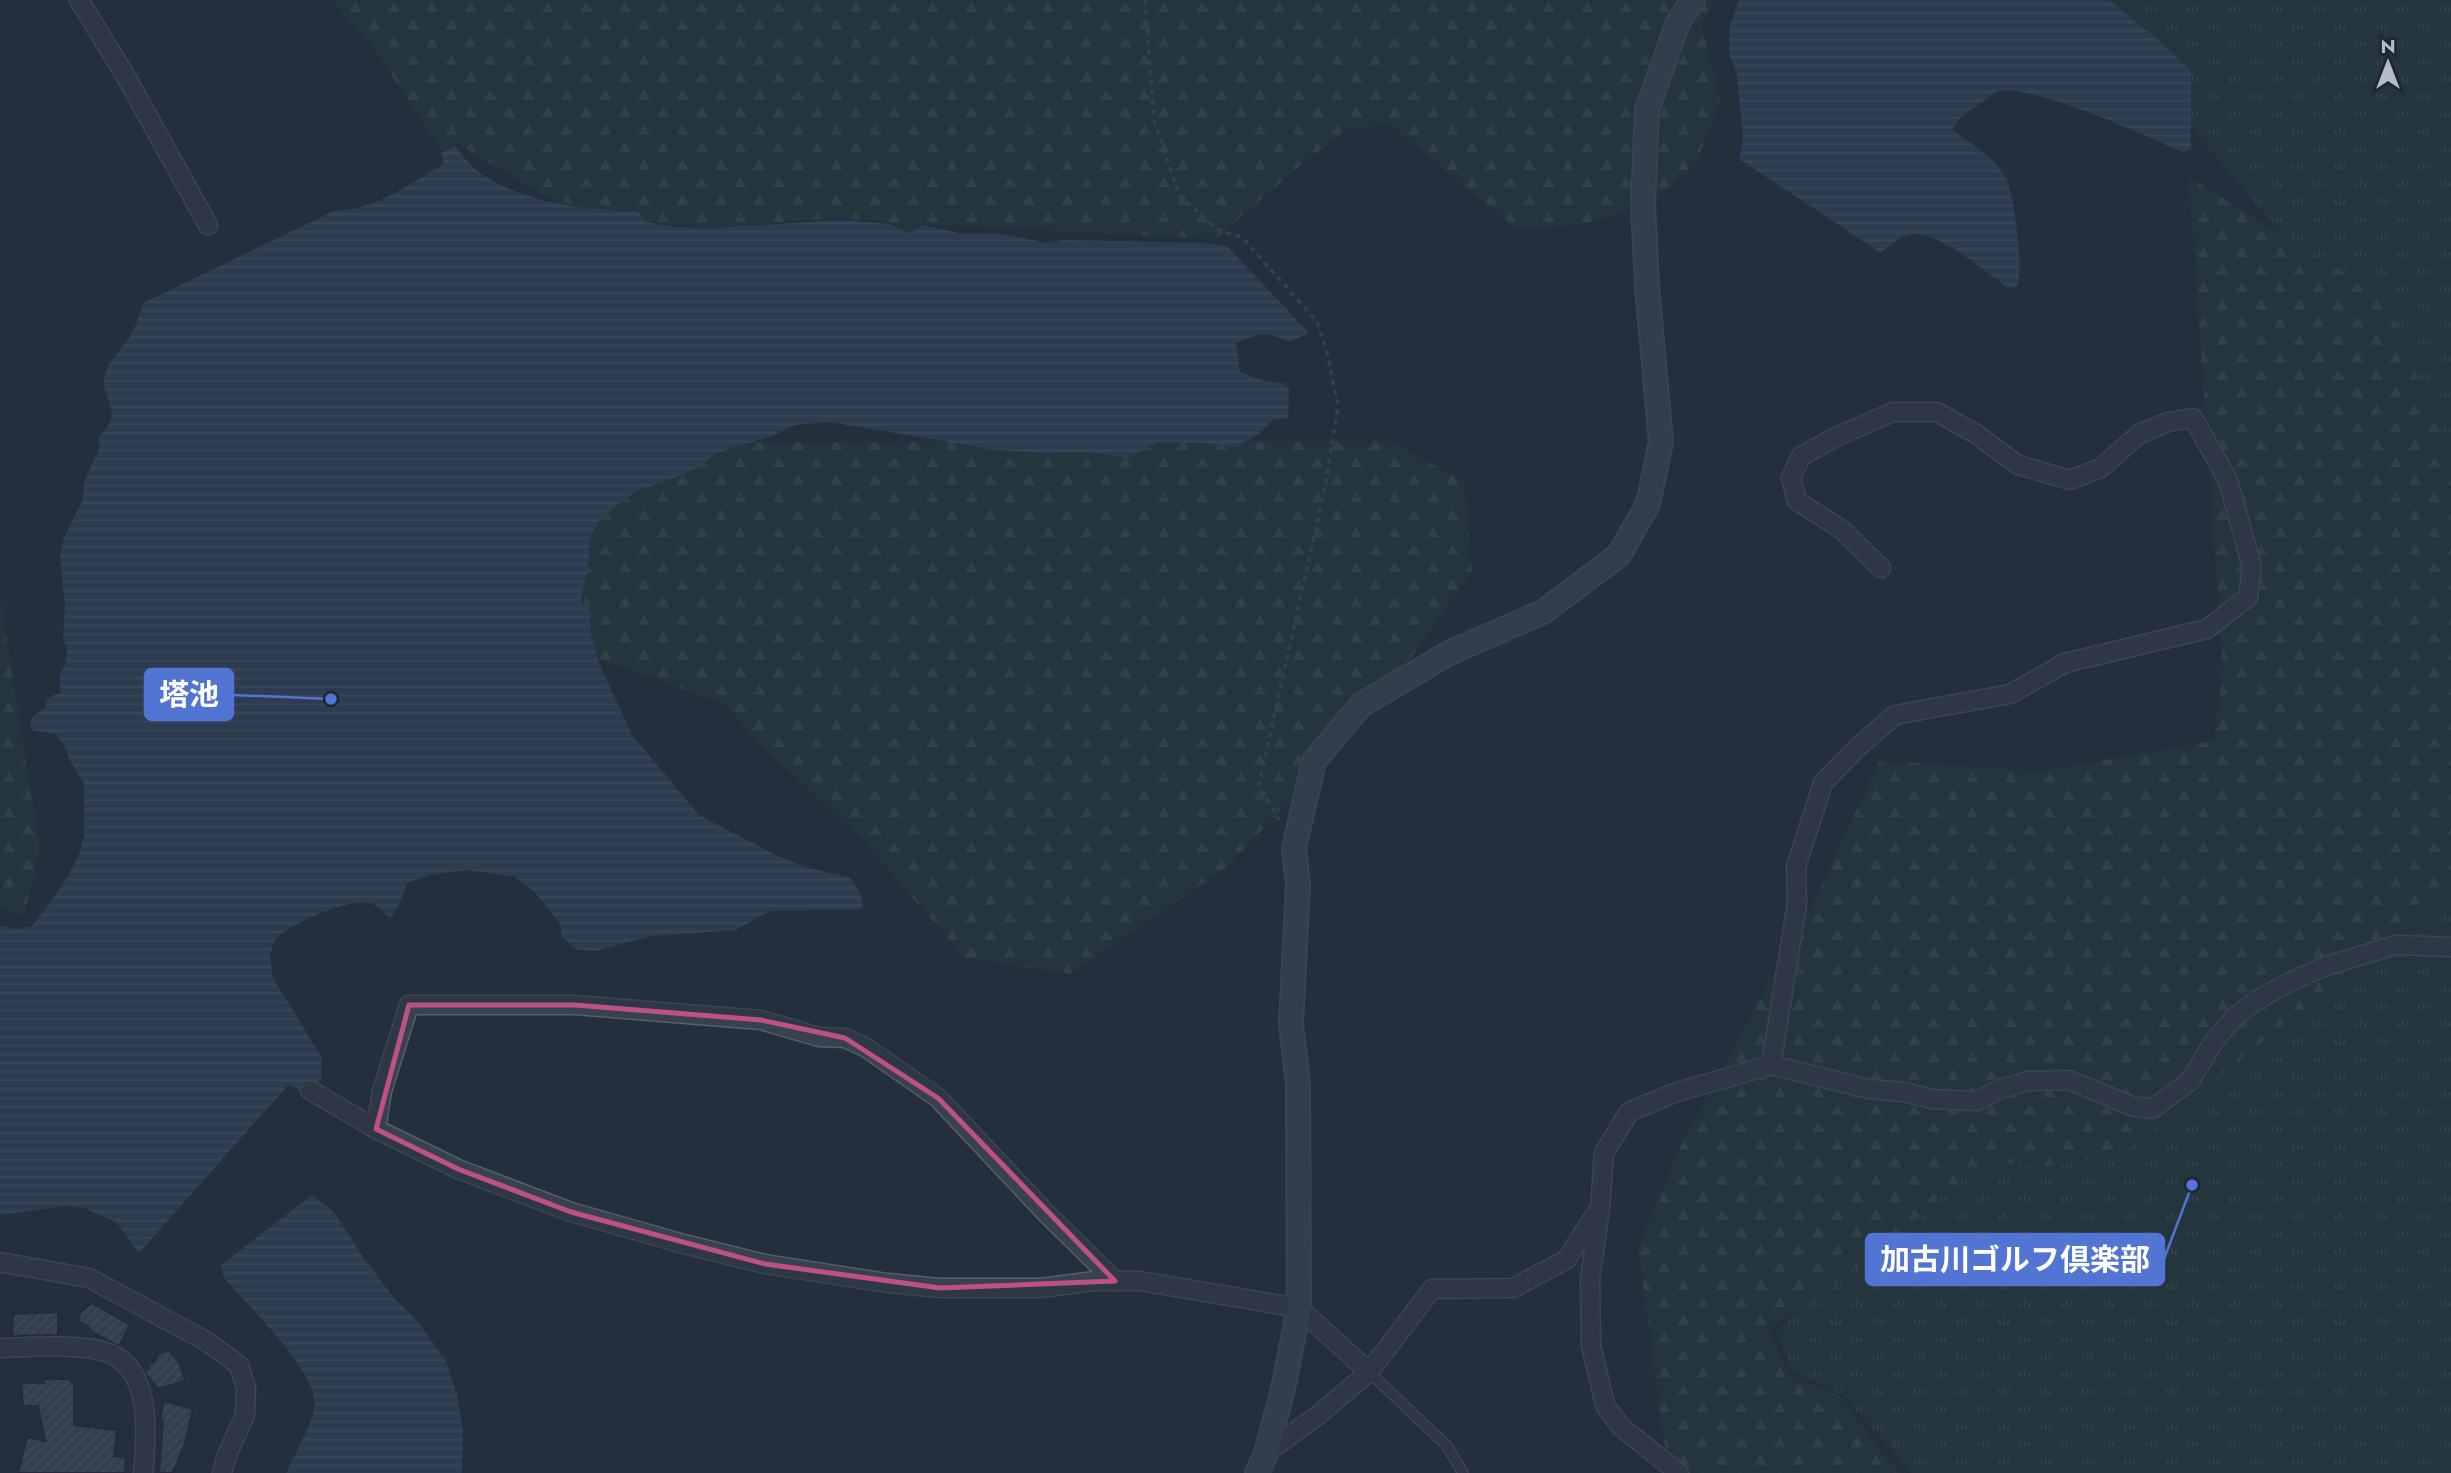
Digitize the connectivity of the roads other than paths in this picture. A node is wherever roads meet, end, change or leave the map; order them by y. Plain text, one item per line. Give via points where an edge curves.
1 (79, 0) edge
2 (1693, 0) edge
3 (208, 225) dead end
4 (1881, 568) dead end
5 (2451, 947) edge
6 (1771, 1065) junction
7 (310, 1090) dead end
8 (376, 1129) junction
9 (1600, 1208) junction
10 (0, 1262) edge
11 (1115, 1281) junction
12 (1299, 1308) junction
13 (0, 1348) edge
14 (1369, 1372) junction
15 (1261, 1463) edge
16 (143, 1473) edge
17 (222, 1473) edge
18 (1463, 1473) edge
19 (1679, 1473) edge

1 - 3 street
2 - 12 street via 1678,22 1647,110 1643,206 1661,442 1648,504 1619,555 1544,612 1449,653 1361,705 1314,761 1294,848 1298,885 1292,1024 1298,1084
4 - 6 street via 1841,529 1797,501 1791,478 1801,456 1893,412 1937,412 2018,465 2070,480 2101,468 2139,434 2193,418 2228,480 2252,567 2248,597 2207,629 2065,663 2010,694 1895,715 1823,783 1796,867 1797,904
5 - 6 street via 2396,945 2290,982 2236,1016 2214,1041 2190,1082 2152,1109 2132,1106 2069,1080 2000,1088 1977,1101 1932,1099
6 - 9 street via 1674,1093 1629,1112 1604,1153
7 - 8 street
8 - 11 street via 458,1170 571,1212 765,1264 940,1288 1040,1288
8 - 11 street via 382,1091 409,1005 575,1005 761,1020 819,1037 845,1038 938,1098
9 - 14 street via 1566,1260 1513,1288 1432,1289
9 - 19 street via 1590,1279 1591,1345 1605,1405 1621,1427
10 - 17 street via 89,1278 206,1341 239,1365 246,1388 245,1415
11 - 12 street via 1164,1284
12 - 14 street
12 - 15 street via 1283,1389
13 - 16 street via 88,1349 119,1359 142,1394 146,1424
14 - 15 street
14 - 18 lane via 1447,1446

